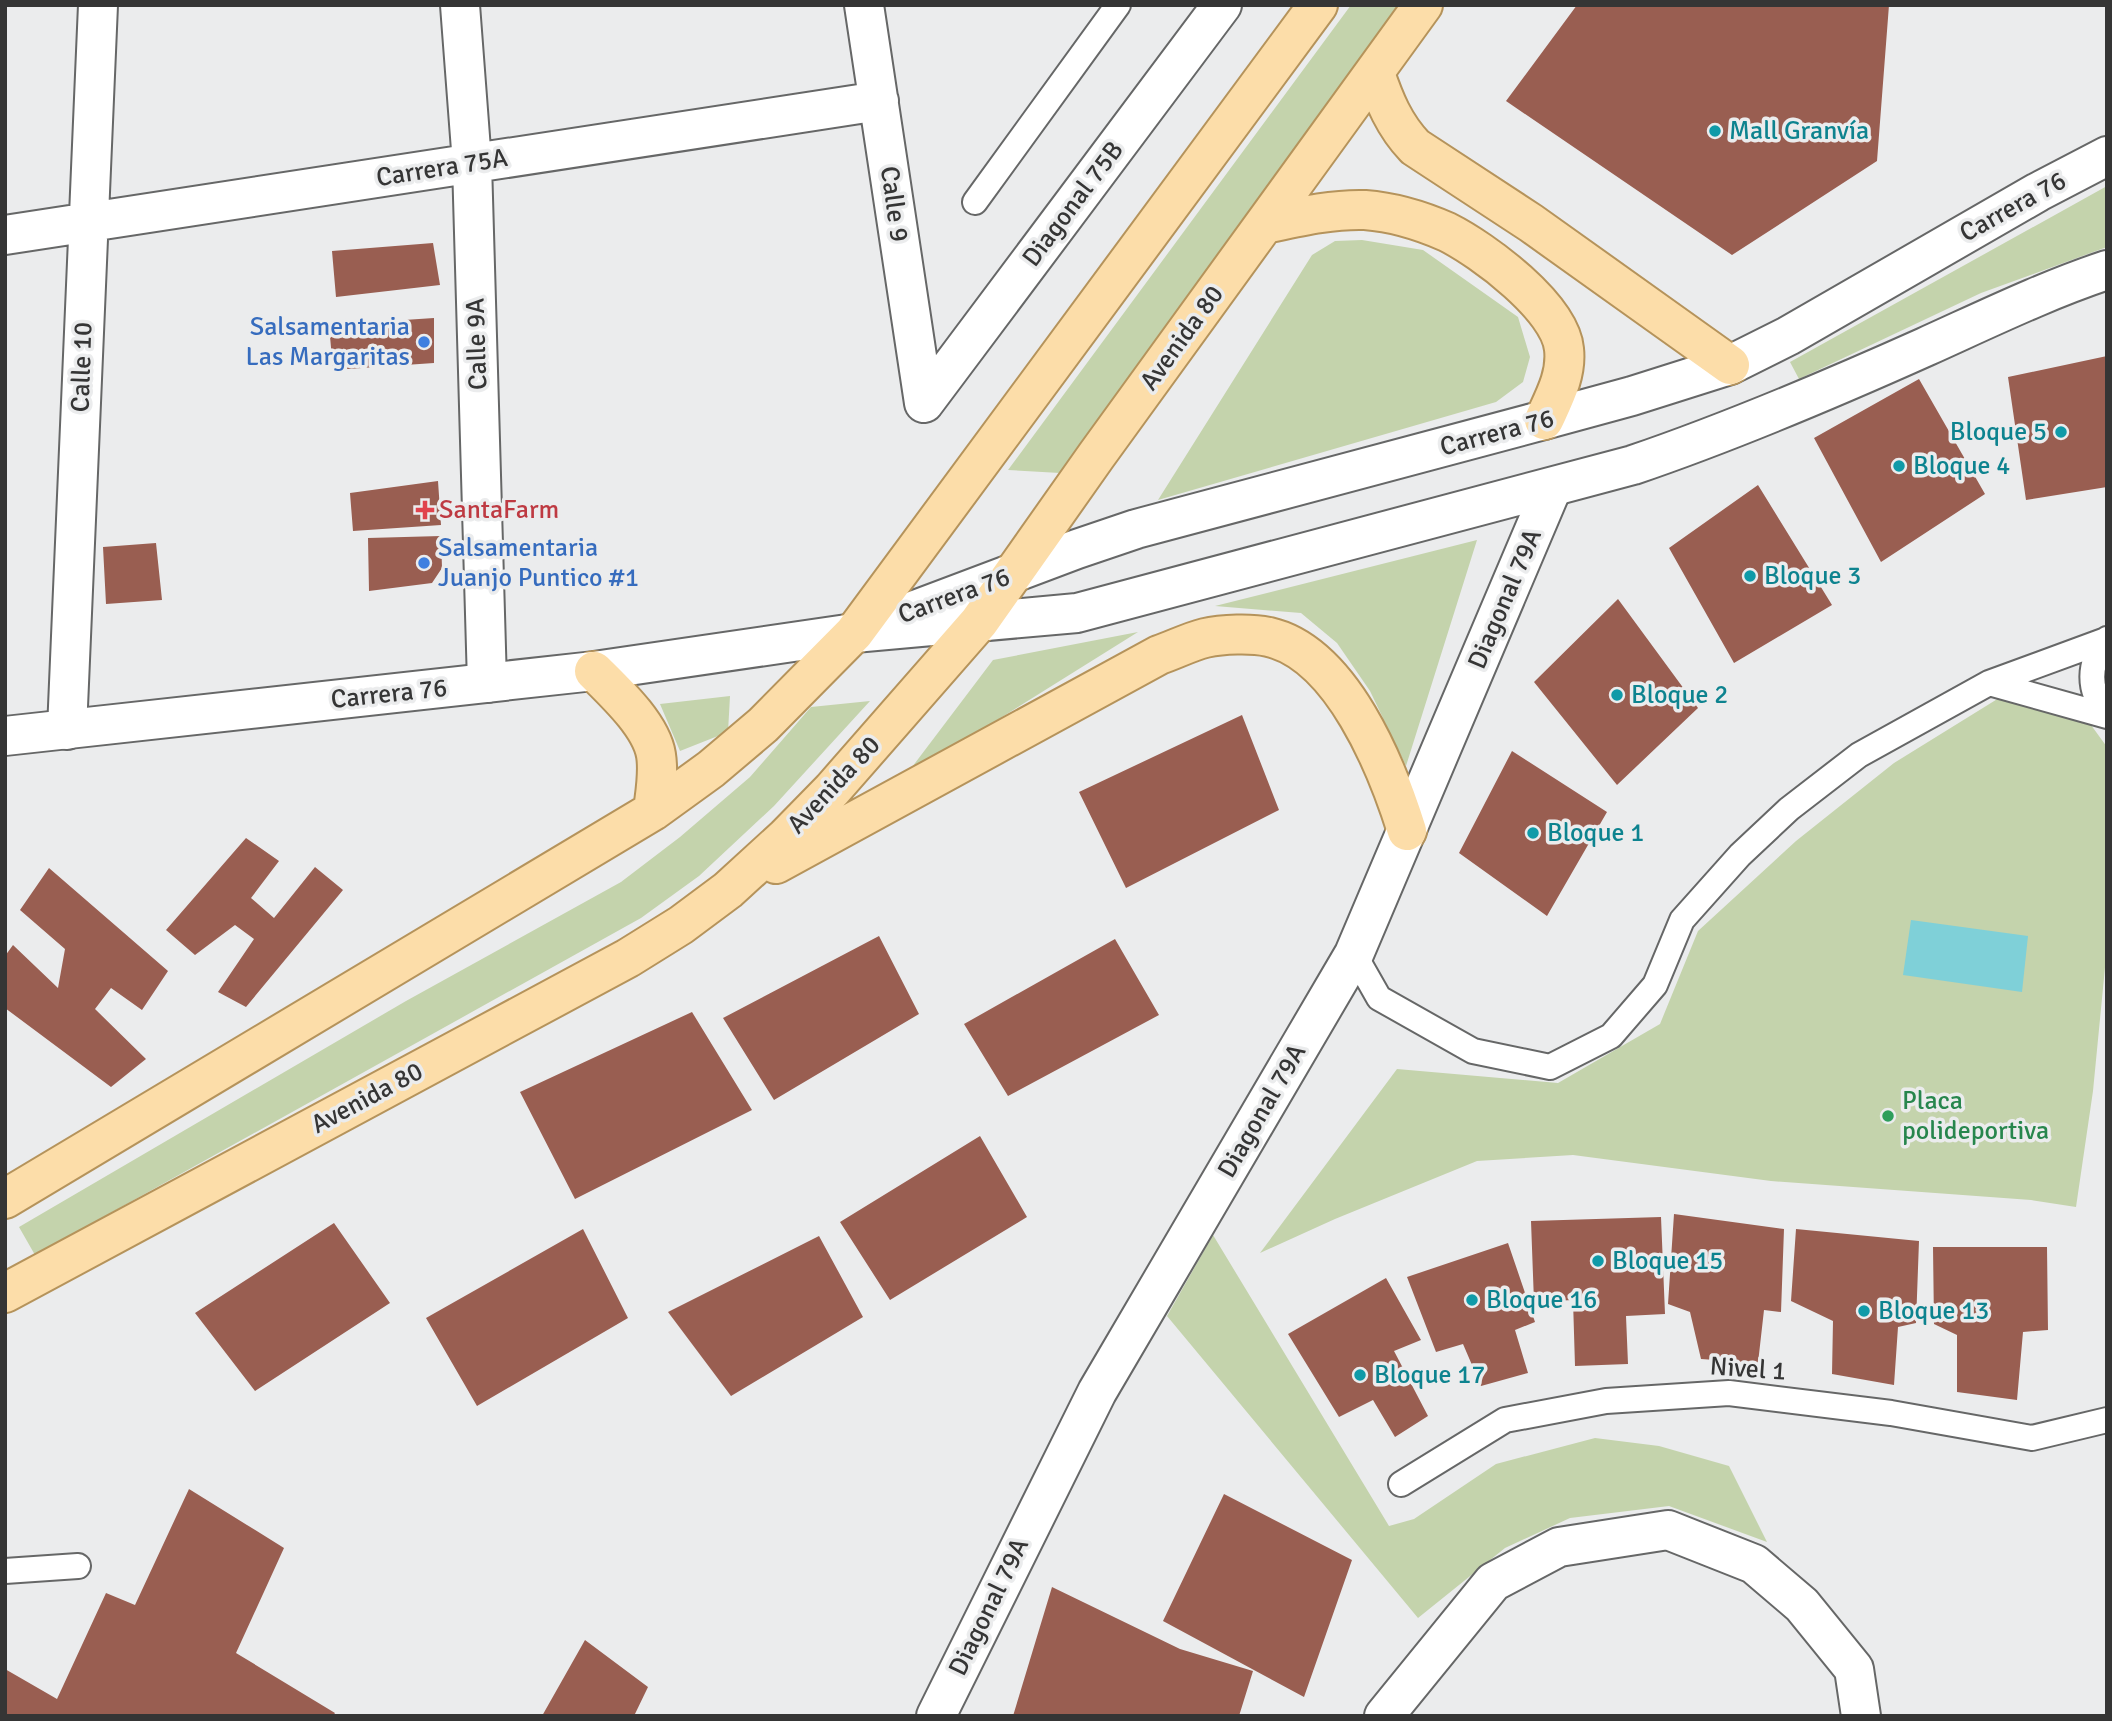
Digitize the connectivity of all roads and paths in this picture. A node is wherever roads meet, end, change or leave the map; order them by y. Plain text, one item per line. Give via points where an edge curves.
1 (97, 5) edge
2 (460, 5) edge
3 (864, 5) edge
4 (1118, 5) edge
5 (1222, 5) edge
6 (1318, 5) edge
7 (1423, 5) edge
8 (1375, 73) junction
9 (879, 101) junction
10 (2107, 156) edge
11 (472, 163) junction
12 (975, 202) dead end
13 (88, 223) junction
14 (1265, 224) junction
15 (5, 235) edge
16 (2107, 270) edge
17 (1730, 365) junction
18 (924, 403) joint
19 (1544, 420) junction
20 (1552, 488) junction
21 (1013, 575) junction
22 (979, 622) junction
23 (854, 633) junction
24 (2106, 640) edge
25 (594, 671) junction
26 (1989, 682) junction
27 (487, 683) junction
28 (2107, 715) edge
29 (67, 730) junction
30 (5, 736) edge
31 (653, 811) junction
32 (1407, 831) junction
33 (728, 890) junction
34 (1354, 954) junction
35 (5, 1199) edge
36 (6, 1290) edge
37 (2107, 1420) edge
38 (1401, 1484) dead end
39 (78, 1566) dead end
40 (5, 1571) edge
41 (936, 1716) edge
42 (1384, 1716) edge
43 (1861, 1716) edge

1 - 13 street, Calle 10
2 - 11 street, Calle 9A
3 - 9 street, Calle 9
4 - 12 lane
5 - 18 street, Diagonal 75B
6 - 23 main road
7 - 8 main road, Avenida 80
8 - 14 main road, Avenida 80
8 - 17 main road via 1392,117 1415,146
9 - 11 street, Carrera 75A
9 - 18 street, Calle 9
10 - 17 street, Carrera 76
11 - 13 street, Carrera 75A
11 - 27 street, Calle 9A
13 - 15 street, Carrera 75A
13 - 29 street, Calle 10
14 - 19 main road via 1324,212 1366,210 1412,219 1448,233 1493,262 1529,291 1553,320 1564,348 1562,377
14 - 21 main road, Avenida 80
16 - 20 street, Carrera 76 via 1704,441
17 - 19 street, Carrera 76
19 - 21 street, Carrera 76 via 1136,529
20 - 22 street, Carrera 76 via 1077,613
20 - 32 street, Diagonal 79A
21 - 22 main road, Avenida 80
21 - 23 street, Carrera 76
22 - 23 street, Carrera 76
22 - 33 main road, Avenida 80 via 832,790
23 - 25 street, Carrera 76
23 - 31 main road via 763,725
24 - 26 lane
24 - 28 lane via 2096,654 2092,688
25 - 27 street, Carrera 76
25 - 31 main road via 638,719 656,753
26 - 28 lane
26 - 34 lane via 1859,755 1789,810 1740,855 1682,920 1655,985 1611,1035 1550,1067 1473,1051 1379,998
27 - 29 street, Carrera 76
29 - 30 street, Carrera 76
31 - 35 main road
32 - 33 main road via 1380,758 1344,693 1294,646 1268,636 1234,635 1205,638 1159,655
32 - 34 street, Diagonal 79A
33 - 36 main road, Avenida 80 via 628,957
34 - 41 street, Diagonal 79A via 1097,1392
37 - 38 lane, Nivel 1 via 2032,1438 1891,1413 1729,1393 1606,1401 1505,1420
39 - 40 lane
42 - 43 street via 1493,1583 1559,1547 1668,1530 1754,1564 1802,1605 1854,1669

